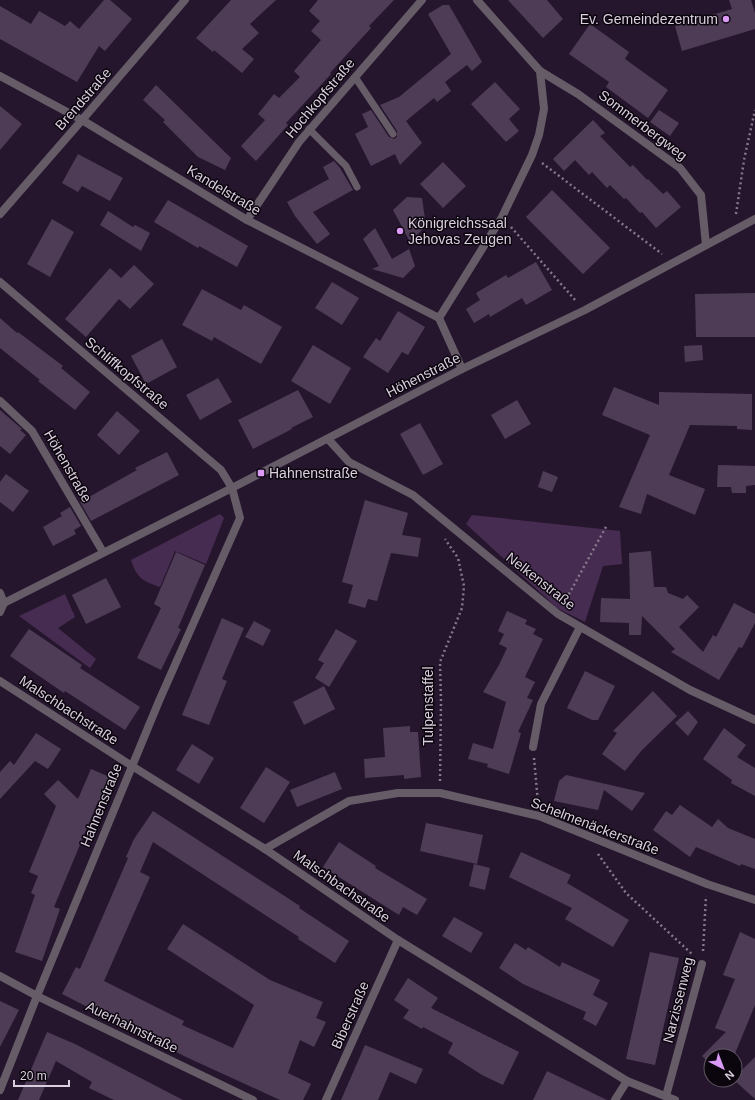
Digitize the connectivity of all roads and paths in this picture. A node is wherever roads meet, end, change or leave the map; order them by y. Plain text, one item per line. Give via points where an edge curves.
1 (185, 0) edge
2 (422, 0) edge
3 (477, 0) edge
4 (540, 71) junction
5 (0, 76) edge
6 (355, 77) junction
7 (755, 110) edge
8 (82, 120) junction
9 (309, 129) junction
10 (393, 134) dead end
11 (532, 155) junction
12 (357, 187) dead end
13 (0, 214) edge
14 (502, 217) junction
15 (755, 219) edge
16 (247, 220) junction
17 (733, 231) junction
18 (706, 245) junction
19 (674, 263) junction
20 (0, 282) edge
21 (585, 310) junction
22 (439, 318) junction
23 (462, 368) junction
24 (0, 401) edge
25 (328, 439) junction
26 (232, 488) junction
27 (607, 525) dead end
28 (444, 539) dead end
29 (103, 552) junction
30 (0, 592) edge
31 (570, 594) dead end
32 (4, 603) junction
33 (0, 612) edge
34 (580, 627) junction
35 (0, 680) edge
36 (755, 720) edge
37 (533, 747) joint
38 (132, 766) junction
39 (440, 793) junction
40 (539, 816) junction
41 (583, 833) junction
42 (265, 849) junction
43 (707, 884) junction
44 (755, 900) edge
45 (398, 940) junction
46 (702, 964) junction
47 (0, 976) edge
48 (37, 996) junction
49 (627, 1081) junction
50 (0, 1090) edge
51 (666, 1096) junction
52 (253, 1100) edge
53 (326, 1100) edge
54 (615, 1100) edge
55 (675, 1100) edge

1 - 8 street, Brendstraße
2 - 6 street, Hochkopfstraße
3 - 4 street, Sommerbergweg
4 - 11 street via 544,109
4 - 18 street, Sommerbergweg via 578,94 680,168 701,195
5 - 8 street, Kandelstraße
6 - 9 street, Hochkopfstraße
6 - 10 lane
7 - 17 path
8 - 13 street, Brendstraße
8 - 16 street, Kandelstraße
9 - 12 lane via 346,166
9 - 16 street, Hochkopfstraße
11 - 14 street
11 - 19 path
14 - 21 path
14 - 22 street
15 - 17 street, Höhenstraße
16 - 22 street, Kandelstraße
17 - 18 street, Höhenstraße
18 - 19 street, Höhenstraße
19 - 21 street, Höhenstraße
20 - 26 street, Schliffkopfstraße via 221,470
21 - 23 street, Höhenstraße
22 - 23 street
23 - 25 street, Höhenstraße
24 - 29 street, Höhenstraße via 32,431
25 - 26 street, Höhenstraße
25 - 34 street, Nelkenstraße via 349,462 413,495 558,614
26 - 29 street, Höhenstraße
26 - 38 street, Hahnenstraße via 240,518
27 - 31 path
28 - 39 path, Tulpenstaffel via 458,558 464,586 462,608 440,662
29 - 32 street, Höhenstraße
30 - 32 street
32 - 33 street
34 - 36 street, Nelkenstraße via 690,690
34 - 37 street via 541,704
35 - 38 street, Malschbachstraße
37 - 40 path
38 - 42 street, Malschbachstraße
38 - 48 street, Hahnenstraße
39 - 40 street, Schelmenäckerstraße
39 - 42 street, Schelmenäckerstraße via 398,793 349,801
40 - 41 street, Schelmenäckerstraße
41 - 43 street, Schelmenäckerstraße
41 - 46 path via 626,893
42 - 45 street, Malschbachstraße
43 - 44 street, Schelmenäckerstraße
43 - 46 path, Narzissenweg
45 - 49 street, Malschbachstraße
45 - 53 street, Biberstraße
46 - 51 street, Narzissenweg
47 - 48 street, Auerhahnstraße
48 - 50 street, Hahnenstraße
48 - 52 street, Auerhahnstraße
49 - 51 street, Malschbachstraße
49 - 54 street
51 - 55 street, Malschbachstraße

